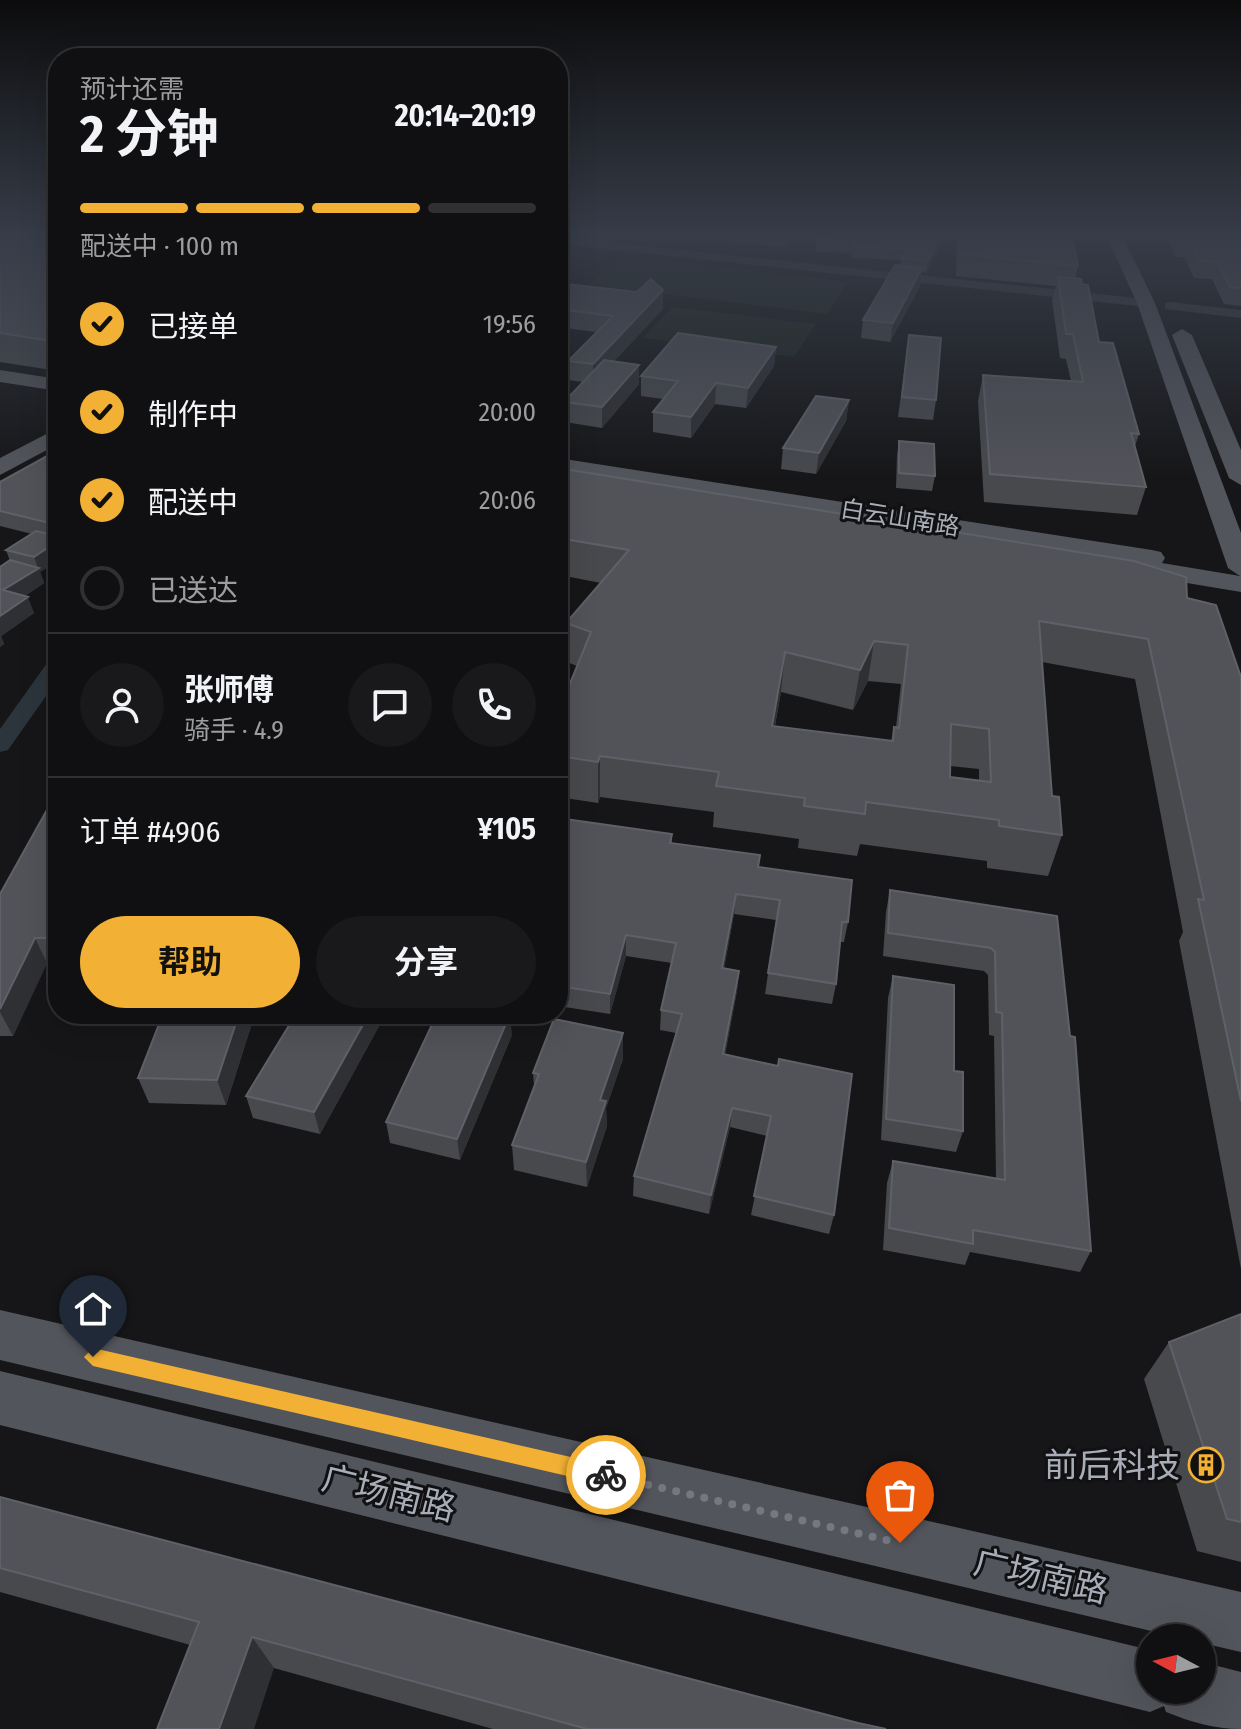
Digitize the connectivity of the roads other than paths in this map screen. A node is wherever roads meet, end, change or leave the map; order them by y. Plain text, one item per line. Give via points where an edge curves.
1 (1165, 318) edge
2 (1168, 318) edge
3 (0, 376) edge
4 (48, 383) edge
5 (0, 386) edge
6 (48, 393) edge
7 (48, 424) edge
8 (48, 441) edge
9 (0, 450) edge
10 (568, 467) edge
11 (0, 468) edge
12 (568, 477) edge
13 (1241, 478) edge
14 (1241, 570) edge
15 (1241, 584) edge
16 (0, 1335) edge
17 (0, 1398) edge
18 (1241, 1622) edge
19 (1136, 1678) edge
20 (1216, 1697) edge
21 (1241, 1703) edge

1 - 14 main road
2 - 13 main road
3 - 4 main road
5 - 6 main road
7 - 9 main road
8 - 11 main road
10 - 14 main road, 白云山南路
12 - 15 main road, 白云山南路
16 - 18 main road, 广场南路
17 - 19 main road, 广场南路
20 - 21 main road

